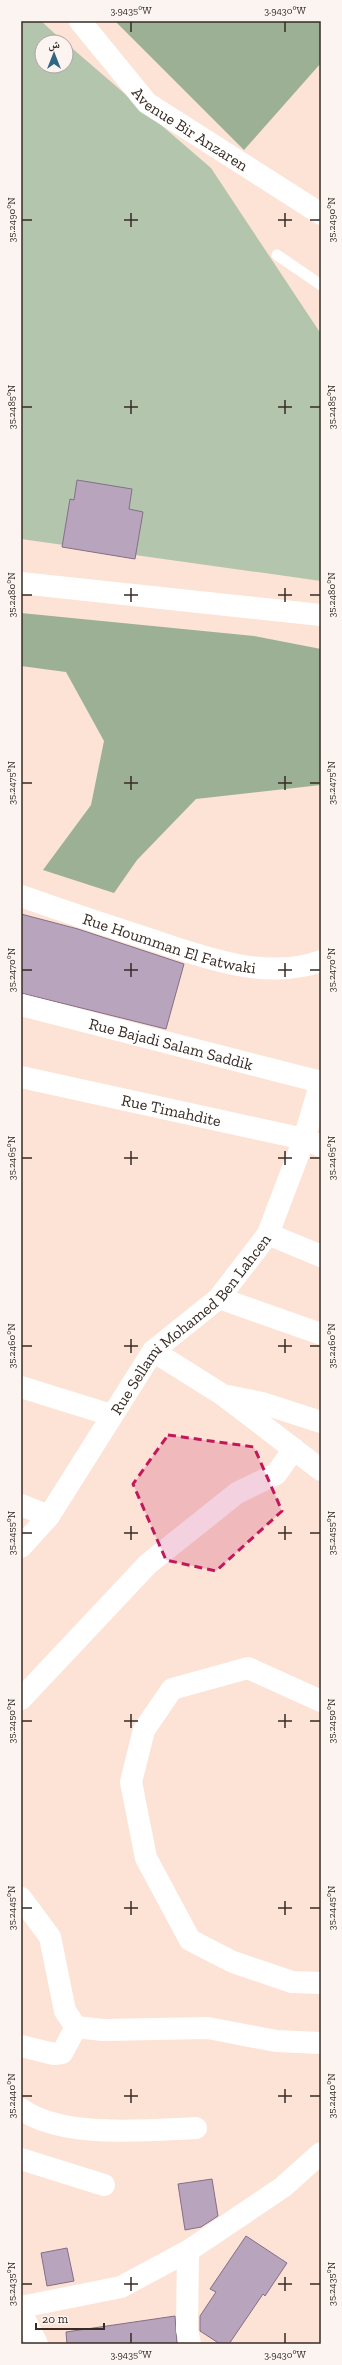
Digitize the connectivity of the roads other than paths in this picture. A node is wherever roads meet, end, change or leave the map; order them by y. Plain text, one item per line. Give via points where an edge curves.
1 (80, 21) edge
2 (321, 214) edge
3 (277, 255) dead end
4 (321, 285) edge
5 (21, 583) edge
6 (321, 615) edge
7 (21, 896) edge
8 (321, 961) edge
9 (21, 1005) edge
10 (21, 1077) edge
11 (321, 1082) edge
12 (312, 1143) edge
13 (268, 1234) junction
14 (321, 1256) edge
15 (219, 1298) junction
16 (321, 1334) edge
17 (153, 1351) junction
18 (21, 1387) edge
19 (223, 1395) junction
20 (111, 1415) junction
21 (321, 1422) edge
22 (294, 1449) junction
23 (321, 1469) edge
24 (21, 1505) edge
25 (49, 1516) junction
26 (21, 1547) edge
27 (21, 1699) edge
28 (321, 1701) edge
29 (21, 1898) edge
30 (321, 1983) edge
31 (76, 2027) junction
32 (321, 2042) edge
33 (21, 2046) edge
34 (21, 2109) edge
35 (196, 2128) dead end
36 (321, 2152) edge
37 (21, 2159) edge
38 (104, 2185) dead end
39 (188, 2251) junction
40 (21, 2307) edge
41 (21, 2312) edge
42 (37, 2344) edge
43 (190, 2344) edge

1 - 2 street, Avenue Bir Anzaren via 148,103
3 - 4 lane
5 - 6 street
7 - 8 street, Rue Houmman El Fatwaki via 223,963 274,968
9 - 11 street, Rue Bajadi Salam Saddik
10 - 12 street, Rue Timahdite
11 - 12 street, Rue Sellami Mohamed Ben Lahcen
12 - 13 street, Rue Sellami Mohamed Ben Lahcen
13 - 14 street
13 - 15 street, Rue Sellami Mohamed Ben Lahcen
15 - 16 street
15 - 17 street, Rue Sellami Mohamed Ben Lahcen
17 - 19 street
17 - 20 street, Rue Sellami Mohamed Ben Lahcen
18 - 20 street
19 - 21 street via 262,1403
19 - 22 street
20 - 25 street, Rue Sellami Mohamed Ben Lahcen
22 - 23 street
22 - 27 street via 276,1474 237,1493 148,1564
24 - 25 street
25 - 26 street, Rue Sellami Mohamed Ben Lahcen
28 - 30 street via 248,1668 172,1688 144,1730 131,1782 146,1858 190,1940 233,1962 292,1982
29 - 31 street via 50,1937 65,2011
31 - 32 street via 102,2030 208,2028 276,2041
31 - 33 street via 62,2053 54,2054
34 - 35 street via 28,2114 65,2126 113,2131
36 - 39 street via 283,2186
37 - 38 street
39 - 40 street via 121,2287
39 - 43 street via 187,2330
41 - 42 street

